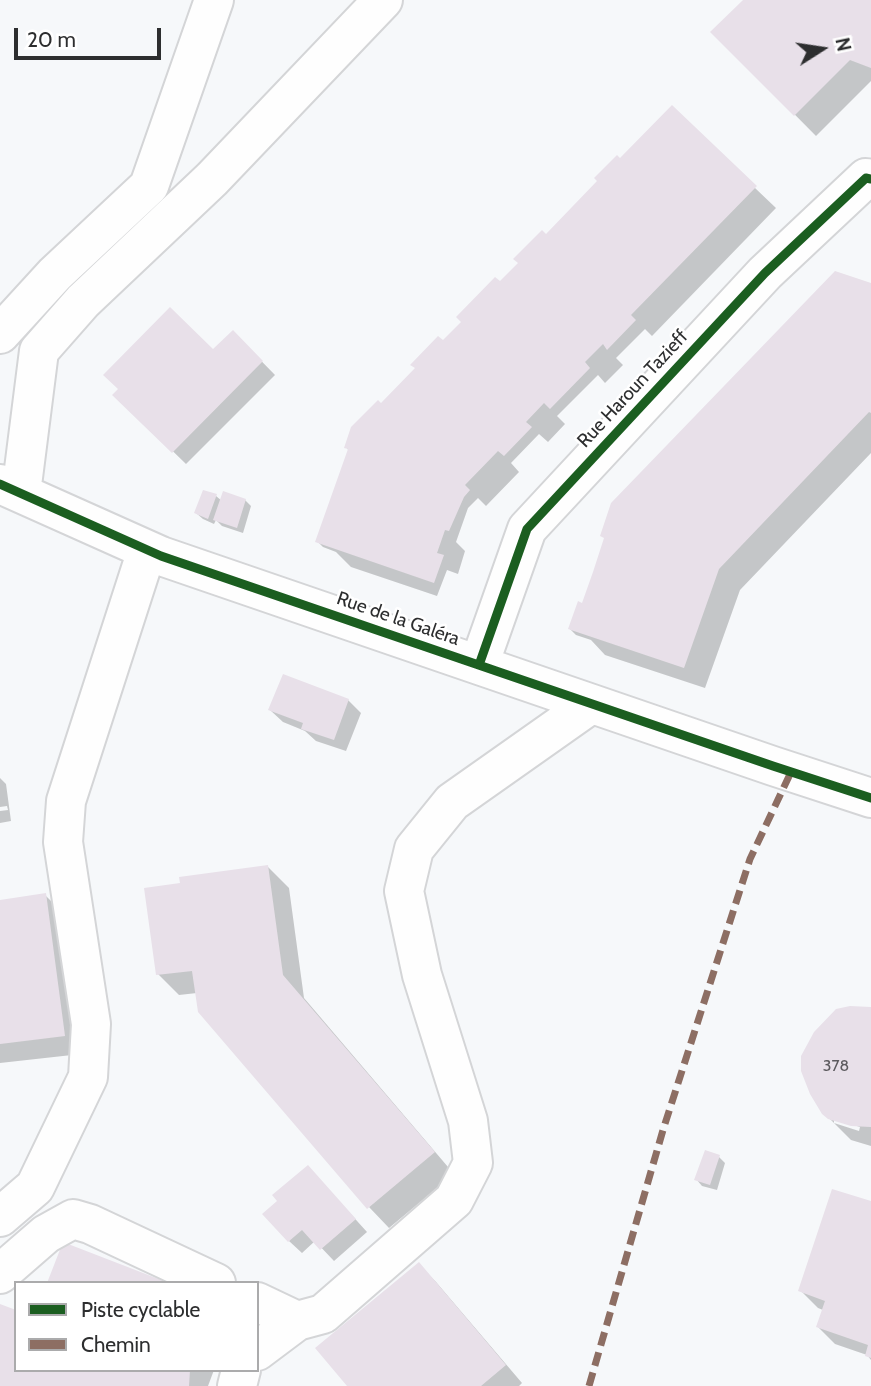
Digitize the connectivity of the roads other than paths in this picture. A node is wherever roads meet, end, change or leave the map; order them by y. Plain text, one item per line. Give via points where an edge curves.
1 (214, 0) edge
2 (383, 0) edge
3 (871, 179) edge
4 (0, 334) edge
5 (10, 488) edge
6 (147, 550) junction
7 (479, 665) junction
8 (591, 704) junction
9 (871, 798) edge
10 (0, 1217) edge
11 (0, 1274) edge
12 (212, 1281) edge
13 (259, 1303) edge
14 (298, 1321) junction
15 (259, 1350) edge

1 - 4 street via 149,186 55,274
2 - 5 street via 212,179 83,301 38,351
3 - 7 street, Rue Haroun Tazieff via 866,178 765,273 527,529
5 - 6 street, Rue de la Galéra
6 - 7 street, Rue de la Galéra
6 - 10 street via 66,801 63,842 90,1024 88,1077 35,1187
7 - 8 street, Rue de la Galéra
8 - 9 street, Rue de la Galéra
8 - 14 street via 452,802 414,849 404,891 422,975 468,1121 473,1163 454,1200 323,1314
11 - 12 street via 46,1234 73,1220
13 - 14 street
14 - 15 street

